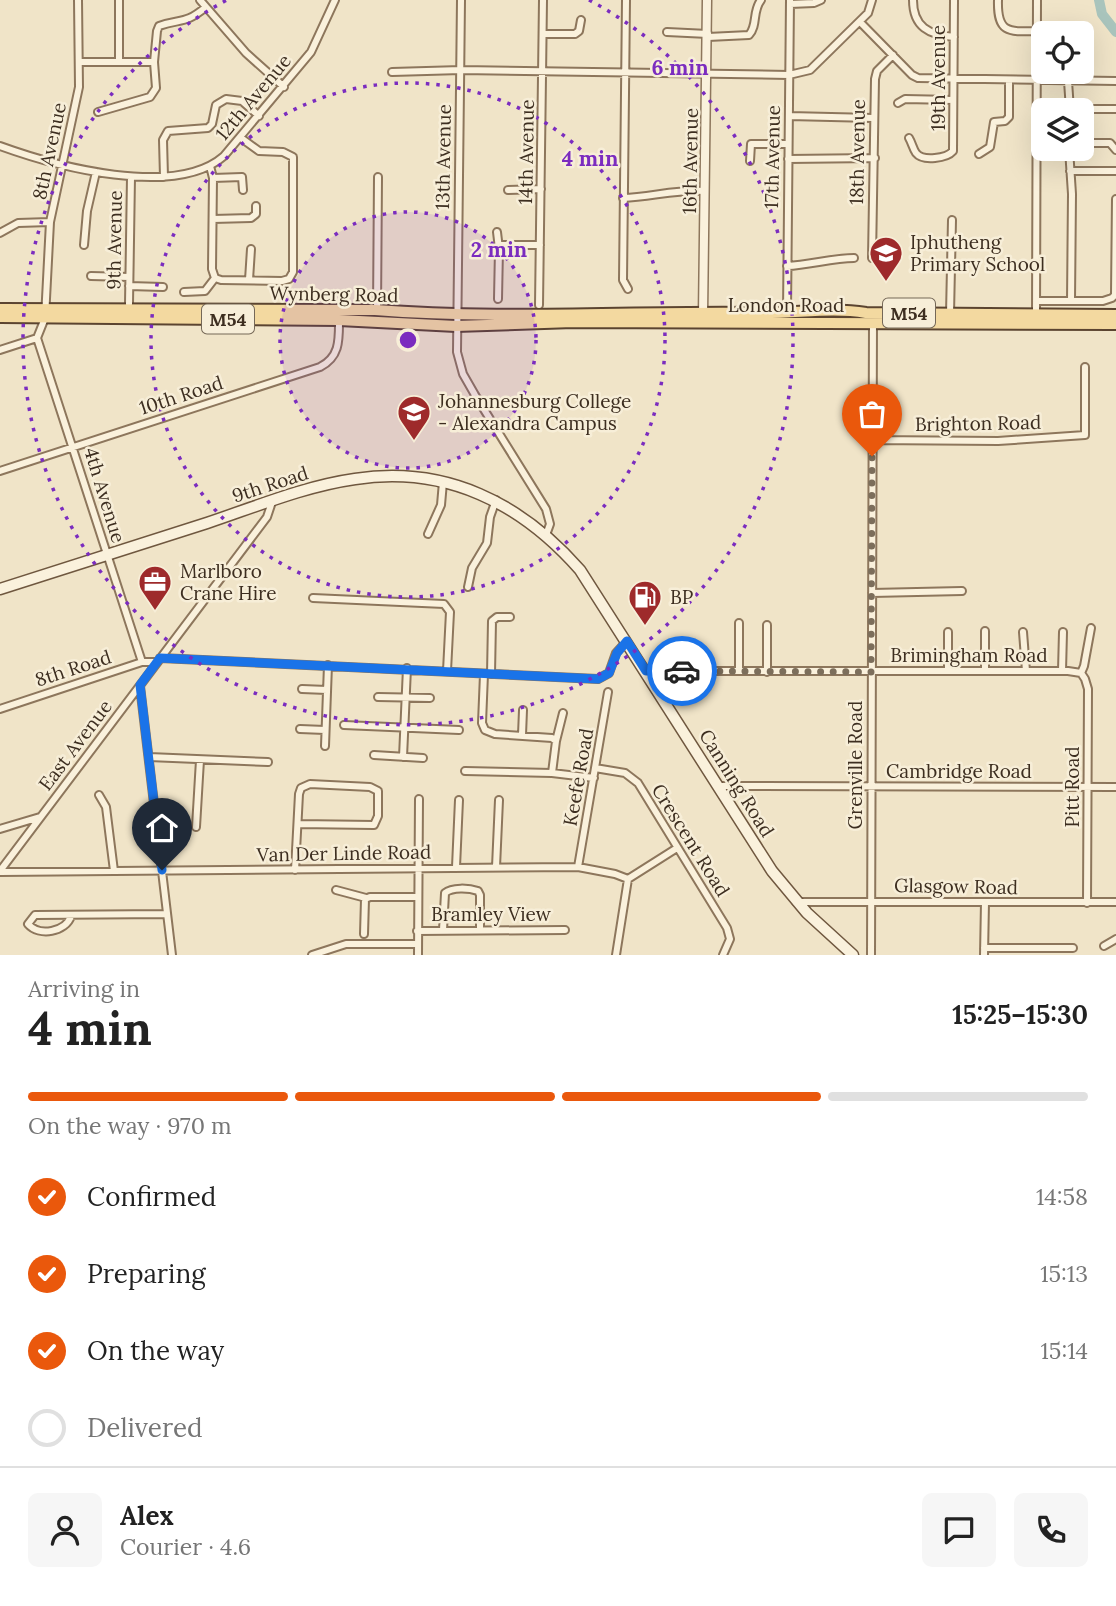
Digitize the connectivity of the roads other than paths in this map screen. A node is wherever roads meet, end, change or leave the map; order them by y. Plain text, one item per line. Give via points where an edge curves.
1 (78, 0) edge
2 (119, 0) edge
3 (335, 0) edge
4 (461, 0) edge
5 (543, 0) edge
6 (626, 0) edge
7 (707, 0) edge
8 (761, 0) edge
9 (821, 0) edge
10 (913, 0) edge
11 (954, 0) edge
12 (998, 0) edge
13 (1037, 0) edge
14 (872, 1) edge
15 (202, 2) edge
16 (790, 2) edge
17 (582, 20) dead end
18 (1037, 21) edge
19 (860, 22) junction
20 (1031, 31) edge
21 (667, 32) dead end
22 (543, 34) junction
23 (708, 36) junction
24 (954, 37) junction
25 (893, 55) junction
26 (81, 62) junction
27 (119, 62) junction
28 (154, 62) junction
29 (461, 70) junction
30 (392, 72) dead end
31 (542, 72) junction
32 (625, 73) junction
33 (706, 75) junction
34 (789, 75) junction
35 (953, 79) junction
36 (1009, 80) junction
37 (1031, 80) edge
38 (1094, 81) edge
39 (1116, 81) edge
40 (1036, 84) edge
41 (284, 87) junction
42 (954, 100) junction
43 (898, 103) dead end
44 (1094, 109) edge
45 (1116, 109) edge
46 (98, 112) dead end
47 (259, 116) junction
48 (789, 117) junction
49 (873, 118) junction
50 (240, 138) junction
51 (909, 138) dead end
52 (1094, 143) edge
53 (788, 144) junction
54 (2, 146) edge
55 (1116, 150) edge
56 (979, 154) dead end
57 (0, 156) edge
58 (875, 158) junction
59 (788, 159) junction
60 (750, 161) dead end
61 (1070, 161) edge
62 (63, 163) junction
63 (210, 166) junction
64 (1070, 171) junction
65 (1116, 171) edge
66 (96, 172) junction
67 (131, 177) junction
68 (164, 177) junction
69 (378, 177) dead end
70 (213, 178) junction
71 (541, 189) junction
72 (243, 190) dead end
73 (508, 190) dead end
74 (705, 191) junction
75 (623, 198) junction
76 (1116, 199) edge
77 (256, 206) dead end
78 (213, 219) junction
79 (952, 220) dead end
80 (50, 222) junction
81 (497, 232) dead end
82 (0, 233) edge
83 (84, 245) dead end
84 (499, 245) junction
85 (540, 245) junction
86 (251, 249) dead end
87 (854, 258) dead end
88 (872, 258) dead end
89 (787, 266) junction
90 (91, 276) dead end
91 (130, 277) junction
92 (215, 278) junction
93 (249, 281) junction
94 (129, 286) junction
95 (163, 286) dead end
96 (628, 289) dead end
97 (184, 292) dead end
98 (1115, 294) edge
99 (498, 299) dead end
100 (1036, 301) junction
101 (1071, 301) junction
102 (129, 304) dead end
103 (539, 304) dead end
104 (0, 309) edge
105 (377, 310) junction
106 (45, 314) junction
107 (787, 314) junction
108 (950, 314) junction
109 (1116, 315) edge
110 (0, 317) edge
111 (703, 317) junction
112 (1036, 318) junction
113 (339, 320) junction
114 (456, 321) junction
115 (873, 322) junction
116 (1116, 324) edge
117 (37, 338) junction
118 (0, 350) edge
119 (1085, 367) dead end
120 (872, 440) junction
121 (73, 447) junction
122 (0, 471) edge
123 (443, 482) junction
124 (496, 500) junction
125 (272, 502) junction
126 (428, 534) dead end
127 (546, 535) junction
128 (107, 554) junction
129 (468, 587) dead end
130 (0, 589) edge
131 (962, 591) dead end
132 (872, 593) junction
133 (313, 598) dead end
134 (510, 617) dead end
135 (739, 623) dead end
136 (767, 625) dead end
137 (1091, 628) dead end
138 (985, 631) dead end
139 (948, 632) dead end
140 (1023, 632) dead end
141 (1063, 632) dead end
142 (627, 641) junction
143 (159, 660) junction
144 (142, 662) junction
145 (328, 665) junction
146 (407, 668) junction
147 (447, 671) junction
148 (646, 671) junction
149 (739, 671) junction
150 (948, 671) junction
151 (985, 671) junction
152 (1026, 671) junction
153 (1062, 671) junction
154 (767, 672) junction
155 (871, 672) junction
156 (1081, 673) junction
157 (487, 674) junction
158 (140, 685) junction
159 (302, 689) dead end
160 (327, 690) junction
161 (608, 692) dead end
162 (378, 696) dead end
163 (405, 697) junction
164 (430, 698) dead end
165 (0, 709) edge
166 (523, 710) dead end
167 (563, 713) dead end
168 (344, 725) dead end
169 (404, 728) junction
170 (300, 729) dead end
171 (325, 730) junction
172 (459, 730) dead end
173 (522, 735) junction
174 (556, 741) junction
175 (325, 746) dead end
176 (374, 755) dead end
177 (149, 757) junction
178 (403, 757) junction
179 (422, 758) dead end
180 (200, 760) junction
181 (268, 762) dead end
182 (596, 768) junction
183 (465, 771) dead end
184 (552, 773) junction
185 (594, 778) junction
186 (719, 786) junction
187 (872, 787) junction
188 (1116, 787) edge
189 (1087, 788) junction
190 (99, 795) dead end
191 (419, 799) dead end
192 (459, 800) dead end
193 (499, 800) dead end
194 (40, 817) junction
195 (298, 824) junction
196 (196, 827) dead end
197 (0, 828) edge
198 (677, 848) junction
199 (456, 867) junction
200 (496, 867) junction
201 (578, 867) junction
202 (416, 868) junction
203 (162, 870) junction
204 (295, 870) junction
205 (114, 871) junction
206 (0, 872) edge
207 (628, 879) junction
208 (336, 890) dead end
209 (1116, 893) edge
210 (417, 897) junction
211 (366, 898) junction
212 (871, 900) junction
213 (796, 902) junction
214 (985, 902) junction
215 (1115, 902) edge
216 (1087, 903) junction
217 (167, 914) junction
218 (71, 916) junction
219 (443, 930) junction
220 (480, 930) junction
221 (565, 930) dead end
222 (417, 931) junction
223 (365, 934) dead end
224 (1116, 939) edge
225 (417, 944) junction
226 (1104, 946) dead end
227 (1073, 948) dead end
228 (984, 952) edge
229 (172, 955) edge
230 (312, 955) edge
231 (418, 955) edge
232 (616, 955) edge
233 (723, 955) edge
234 (853, 955) edge
235 (871, 955) edge

1 - 26 street, 8th Avenue
2 - 27 street
3 - 41 street, 12th Avenue via 311,52
4 - 29 street, 13th Avenue
5 - 22 street, 14th Avenue
6 - 32 street
7 - 23 street, 16th Avenue
8 - 23 street via 749,35
9 - 16 street
10 - 24 street via 913,14 919,22 934,35
11 - 24 street, 19th Avenue
12 - 20 street via 999,20 1006,29
13 - 18 street
14 - 19 street
15 - 28 street via 188,20 159,26
15 - 41 street via 246,53
16 - 34 street, 17th Avenue
17 - 22 street via 575,34
19 - 25 street
19 - 34 street via 810,70
21 - 23 street
22 - 31 street, 14th Avenue
23 - 33 street, 16th Avenue
24 - 35 street, 19th Avenue
25 - 35 street via 916,77
25 - 49 street, 18th Avenue via 875,76
26 - 27 street
26 - 62 street, 8th Avenue
27 - 28 street
28 - 46 street via 156,88 150,97
29 - 30 street
29 - 31 street
29 - 114 street, 13th Avenue
31 - 32 street
31 - 71 street, 14th Avenue
32 - 33 street
32 - 75 street
33 - 34 street
33 - 74 street, 16th Avenue
34 - 48 street, 17th Avenue
35 - 36 street
35 - 42 street, 19th Avenue
36 - 37 street
36 - 56 street via 1009,117 994,122 990,147
38 - 39 street
40 - 100 street
41 - 47 street, 12th Avenue
42 - 43 street via 905,99
42 - 51 street, 19th Avenue via 950,155 920,156
44 - 45 street
47 - 50 street, 12th Avenue
47 - 68 street via 242,101 226,99 216,105 208,128 168,131 163,140
48 - 49 street
48 - 53 street, 17th Avenue
49 - 58 street, 18th Avenue
50 - 63 street, 12th Avenue
50 - 93 street via 259,151 293,157 291,276 282,281
52 - 55 street via 1110,144
53 - 59 street, 17th Avenue
53 - 60 street via 751,144
54 - 57 street
54 - 62 street, 12th Avenue
58 - 59 street
58 - 88 street, 18th Avenue
59 - 89 street, 17th Avenue
61 - 64 street
62 - 66 street, 12th Avenue
62 - 80 street, 8th Avenue
63 - 68 street, 12th Avenue
63 - 70 street
64 - 65 street
64 - 101 street
66 - 67 street, 12th Avenue
66 - 83 street
67 - 68 street, 12th Avenue
67 - 91 street, 9th Avenue
69 - 105 street
70 - 72 street via 242,177
70 - 78 street
71 - 73 street
71 - 85 street, 14th Avenue
74 - 75 street
74 - 111 street, 16th Avenue
75 - 96 street via 622,280
76 - 98 street
77 - 78 street via 252,218
78 - 92 street
79 - 108 street
80 - 82 street via 18,223
80 - 106 street, 8th Avenue
81 - 84 street
84 - 85 street
84 - 99 street
85 - 103 street, 14th Avenue
86 - 93 street
87 - 89 street
89 - 107 street, 17th Avenue
90 - 91 street
91 - 94 street, 9th Avenue
92 - 93 street
92 - 97 street via 205,291
94 - 95 street
94 - 102 street, 9th Avenue
98 - 101 street via 1105,301
100 - 101 street
100 - 112 street
104 - 106 main road, Wynberg Road / M54
105 - 106 main road, Wynberg Road / M54
105 - 114 main road, Wynberg Road / M54
106 - 110 main road, Wynberg Road / M54
106 - 113 main road, Wynberg Road / M54
106 - 117 street, 8th Avenue
107 - 108 main road, London Road / M54 via 847,310
107 - 111 main road, London Road / M54
108 - 112 main road, London Road / M54
109 - 112 main road, London Road / M54
111 - 114 main road, London Road / M54
111 - 115 main road, London Road / M54
112 - 115 main road, London Road / M54
112 - 116 main road, London Road / M54
113 - 114 main road, Wynberg Road / M54
113 - 121 street, 10th Road via 337,350 324,365
114 - 127 street via 463,374 546,509 550,524
115 - 120 street, Grenville Road
117 - 118 street
117 - 121 street, 4th Avenue
119 - 120 street, Brighton Road via 1085,435 998,441
120 - 132 street, Grenville Road
121 - 122 street, 10th Road
121 - 128 street, 4th Avenue
123 - 124 main road, 9th Road
123 - 125 main road, 9th Road via 366,477
123 - 126 street via 441,505
124 - 127 main road, 9th Road
124 - 129 street via 487,544 472,568
125 - 128 main road, 9th Road
125 - 143 street, East Avenue via 267,517
127 - 142 main road, Canning Road via 580,570
128 - 130 main road, 9th Road
128 - 144 street, 4th Avenue
131 - 132 street
132 - 155 street, Grenville Road
133 - 147 street via 444,604 450,612
134 - 157 street via 492,621
135 - 149 street
136 - 154 street
137 - 156 street
138 - 151 street
139 - 150 street
140 - 152 street
141 - 153 street
142 - 148 main road, Canning Road
142 - 157 street, 8th Road via 609,673 601,678
143 - 144 street, 8th Road
143 - 145 street, 8th Road
143 - 158 street, East Avenue
144 - 165 street, 8th Road
145 - 146 street, 8th Road
145 - 160 street
146 - 147 street, 8th Road
146 - 163 street
147 - 157 street, 8th Road
148 - 149 street, Brimingham Road
148 - 186 main road, Canning Road
149 - 154 street, Brimingham Road
150 - 151 street, Brimingham Road
150 - 155 street, Brimingham Road
151 - 152 street, Brimingham Road
152 - 153 street, Brimingham Road
153 - 156 street, Brimingham Road
154 - 155 street, Brimingham Road
155 - 187 street, Grenville Road
156 - 189 street, Pitt Road via 1088,689
157 - 173 street via 485,730
158 - 177 street
158 - 194 street, East Avenue
159 - 160 street
160 - 171 street
161 - 182 street, Keefe Road
162 - 163 street
163 - 164 street
163 - 169 street
166 - 173 street
167 - 174 street
168 - 169 street
169 - 172 street
169 - 178 street
170 - 171 street
171 - 175 street
173 - 174 street
174 - 184 street
176 - 178 street
177 - 180 street
177 - 203 street
178 - 179 street
180 - 181 street
180 - 196 street
182 - 185 street, Keefe Road
182 - 198 street, Crescent Road via 632,776
183 - 184 street
184 - 185 street
185 - 201 street, Keefe Road
186 - 187 street, Cambridge Road
186 - 213 main road, Canning Road
187 - 189 street, Cambridge Road
187 - 212 street, Grenville Road
188 - 189 street, Cambridge Road
189 - 216 street, Pitt Road
190 - 205 street via 106,807
191 - 202 street
192 - 199 street
193 - 200 street
194 - 197 street
194 - 206 street, East Avenue
195 - 195 street via 299,794 306,785 370,787 378,792 374,825
195 - 204 street
198 - 207 street
198 - 233 street, Crescent Road via 729,932
199 - 200 street, Van Der Linde Road
199 - 202 street, Van Der Linde Road
200 - 201 street, Van Der Linde Road
201 - 207 street, Van Der Linde Road
202 - 204 street, Van Der Linde Road
202 - 210 street
203 - 204 street, Van Der Linde Road
203 - 205 street, Van Der Linde Road
203 - 217 street
205 - 206 street, Van Der Linde Road
207 - 232 street
208 - 211 street
209 - 215 street
210 - 211 street
210 - 222 street
211 - 223 street
212 - 213 street, Glasgow Road
212 - 214 street, Glasgow Road
212 - 235 street, Grenville Road
213 - 234 main road, Canning Road
214 - 216 street, Glasgow Road
214 - 228 street
215 - 216 street, Glasgow Road
217 - 218 street
217 - 229 street
218 - 218 street via 35,915 28,924 37,930 58,930
219 - 220 street, Bramley View
219 - 220 street via 443,896 453,889 480,893
219 - 222 street, Bramley View
220 - 221 street, Bramley View
222 - 225 street
224 - 226 street
225 - 230 street via 346,944
225 - 231 street
227 - 228 street

